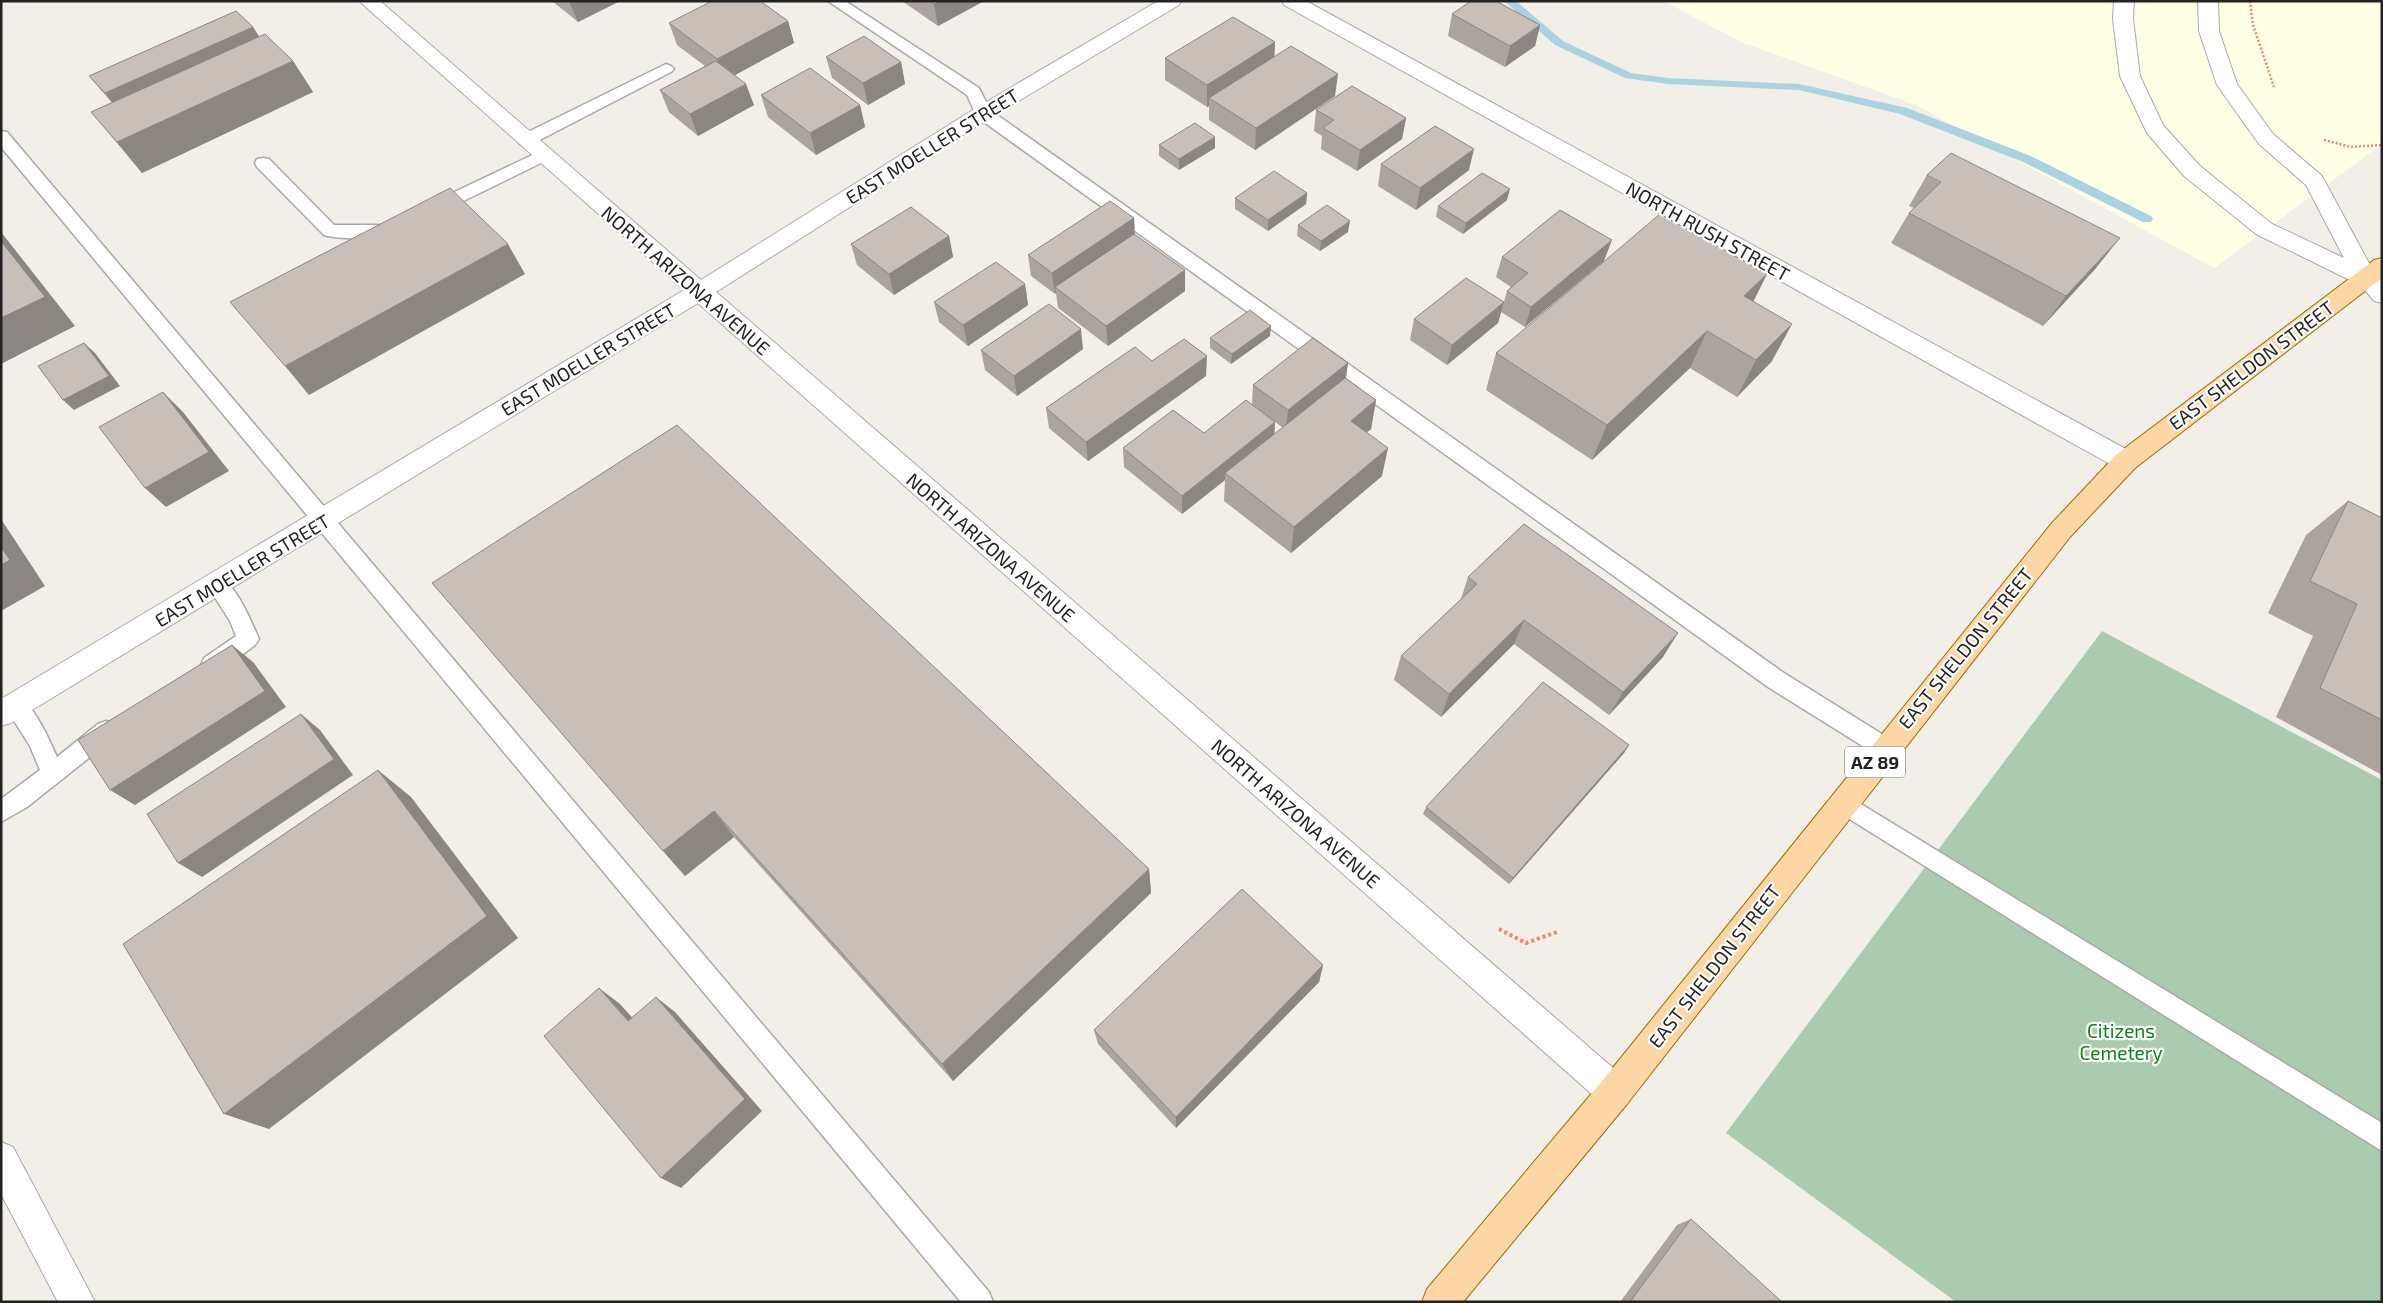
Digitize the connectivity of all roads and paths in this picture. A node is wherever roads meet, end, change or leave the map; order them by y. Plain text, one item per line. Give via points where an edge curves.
1 (368, 1) edge
2 (835, 1) edge
3 (1172, 1) edge
4 (1291, 1) edge
5 (2124, 1) edge
6 (2208, 1) edge
7 (2250, 1) edge
8 (666, 69) dead end
9 (2276, 92) dead end
10 (983, 113) junction
11 (1, 136) edge
12 (2317, 137) dead end
13 (2382, 145) edge
14 (535, 147) junction
15 (263, 163) dead end
16 (2376, 280) edge
17 (699, 292) junction
18 (2126, 460) junction
19 (325, 520) junction
20 (217, 585) junction
21 (197, 674) edge
22 (8, 710) edge
23 (124, 718) edge
24 (1885, 748) junction
25 (53, 773) junction
26 (1843, 803) junction
27 (1, 812) edge
28 (1498, 929) dead end
29 (1557, 932) dead end
30 (1614, 1092) junction
31 (2382, 1138) edge
32 (1, 1159) edge
33 (1446, 1299) edge
34 (76, 1302) edge
35 (979, 1302) edge

1 - 14 street, NORTH ARIZONA AVENUE
2 - 10 lane via 973,92
3 - 10 street, EAST MOELLER STREET
4 - 18 street, NORTH RUSH STREET
5 - 16 street via 2122,20 2130,76 2154,128 2192,171 2264,229
6 - 16 street via 2209,32 2227,85 2266,139 2314,181
7 - 9 path via 2253,25
8 - 14 lane
10 - 17 street, EAST MOELLER STREET
10 - 24 lane via 1776,680
11 - 19 lane
12 - 13 path via 2351,148
14 - 15 lane via 386,231 330,231
14 - 17 street, NORTH ARIZONA AVENUE
16 - 18 main road, EAST SHELDON STREET / AZ 89
17 - 19 street, EAST MOELLER STREET
17 - 30 street, NORTH ARIZONA AVENUE
18 - 24 main road, EAST SHELDON STREET / AZ 89 via 2061,530
19 - 20 street, EAST MOELLER STREET
19 - 35 lane
20 - 21 lane via 238,616 248,639
20 - 22 street, EAST MOELLER STREET
22 - 25 lane via 38,740
23 - 25 lane
24 - 26 main road, EAST SHELDON STREET / AZ 89
25 - 27 lane
26 - 30 main road, EAST SHELDON STREET / AZ 89
26 - 31 lane
28 - 29 path via 1526,943
30 - 33 main road, EAST SHELDON STREET / AZ 89
32 - 34 street

